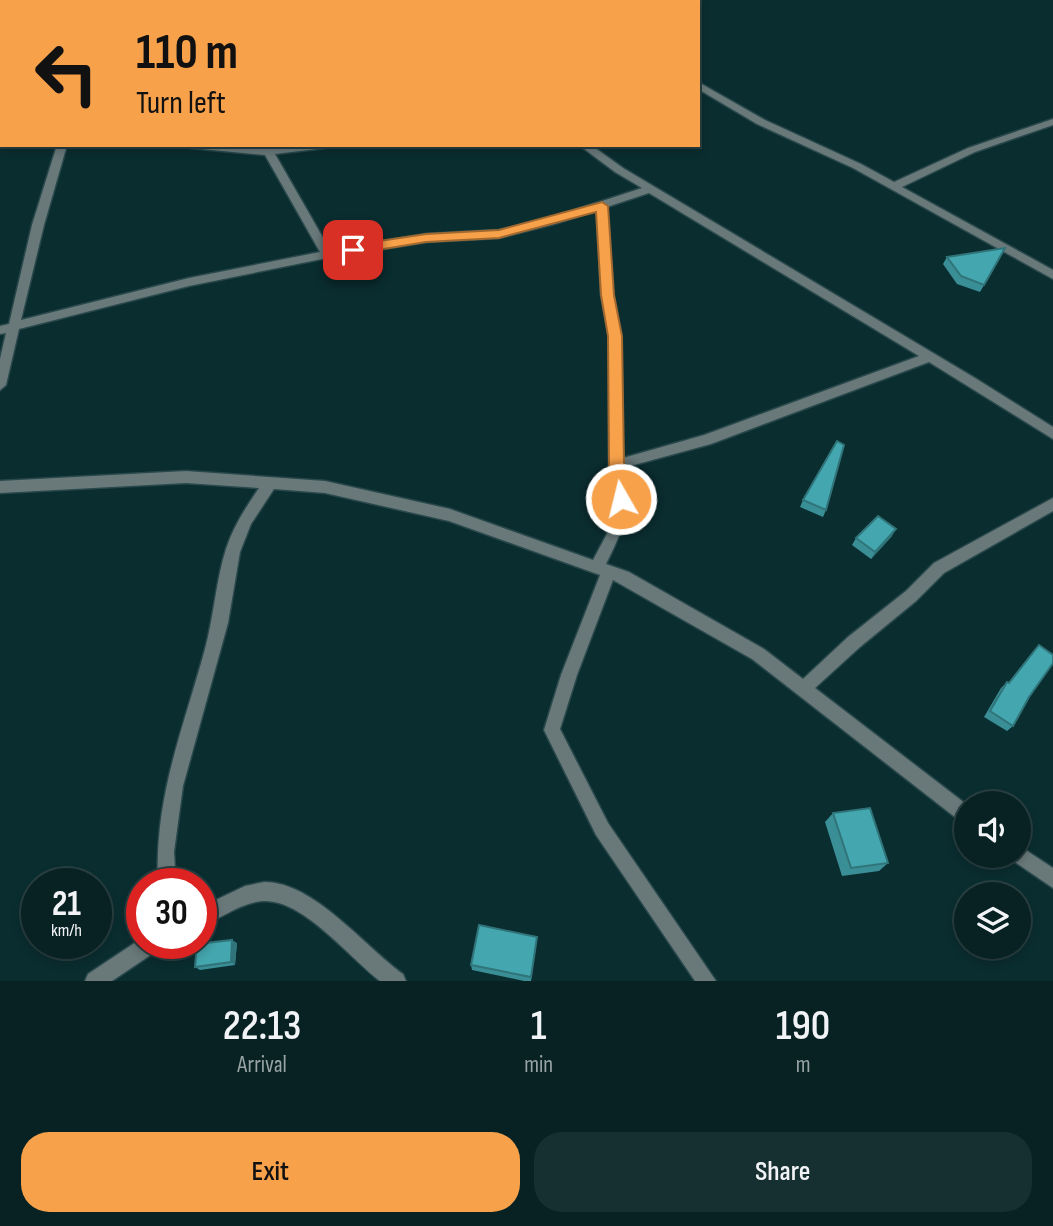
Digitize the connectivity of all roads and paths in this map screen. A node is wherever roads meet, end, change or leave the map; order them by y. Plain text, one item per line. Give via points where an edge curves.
1 (700, 86) edge
2 (1053, 122) edge
3 (61, 147) edge
4 (230, 147) edge
5 (298, 147) edge
6 (587, 147) edge
7 (270, 149) edge
8 (894, 187) junction
9 (650, 188) junction
10 (602, 206) junction
11 (327, 254) junction
12 (1053, 275) edge
13 (7, 328) edge
14 (929, 356) junction
15 (0, 385) edge
16 (1053, 435) edge
17 (617, 465) junction
18 (270, 483) junction
19 (0, 487) edge
20 (1053, 504) edge
21 (603, 569) junction
22 (803, 689) junction
23 (954, 806) edge
24 (1031, 863) edge
25 (165, 868) edge
26 (1053, 879) edge
27 (217, 909) edge
28 (127, 959) edge
29 (95, 981) edge
30 (396, 981) edge
31 (706, 981) edge

1 - 8 street via 761,122
2 - 8 street via 943,161
3 - 13 street
4 - 7 street
5 - 7 street
6 - 9 street
7 - 11 street
8 - 12 street
9 - 10 street
9 - 14 street
10 - 11 street via 499,234 426,238
10 - 17 street via 607,295 615,336
11 - 13 street via 189,282
13 - 15 street
14 - 16 street
14 - 17 street via 706,440
17 - 21 street via 621,499
18 - 19 street via 186,477
18 - 21 street via 325,487 450,515
18 - 25 street via 234,547 221,620 175,788
20 - 22 street via 939,568
21 - 22 street via 758,654
21 - 31 street via 552,730 602,829
22 - 23 street
24 - 26 street
27 - 30 street via 246,895 273,891 296,901
28 - 29 street

